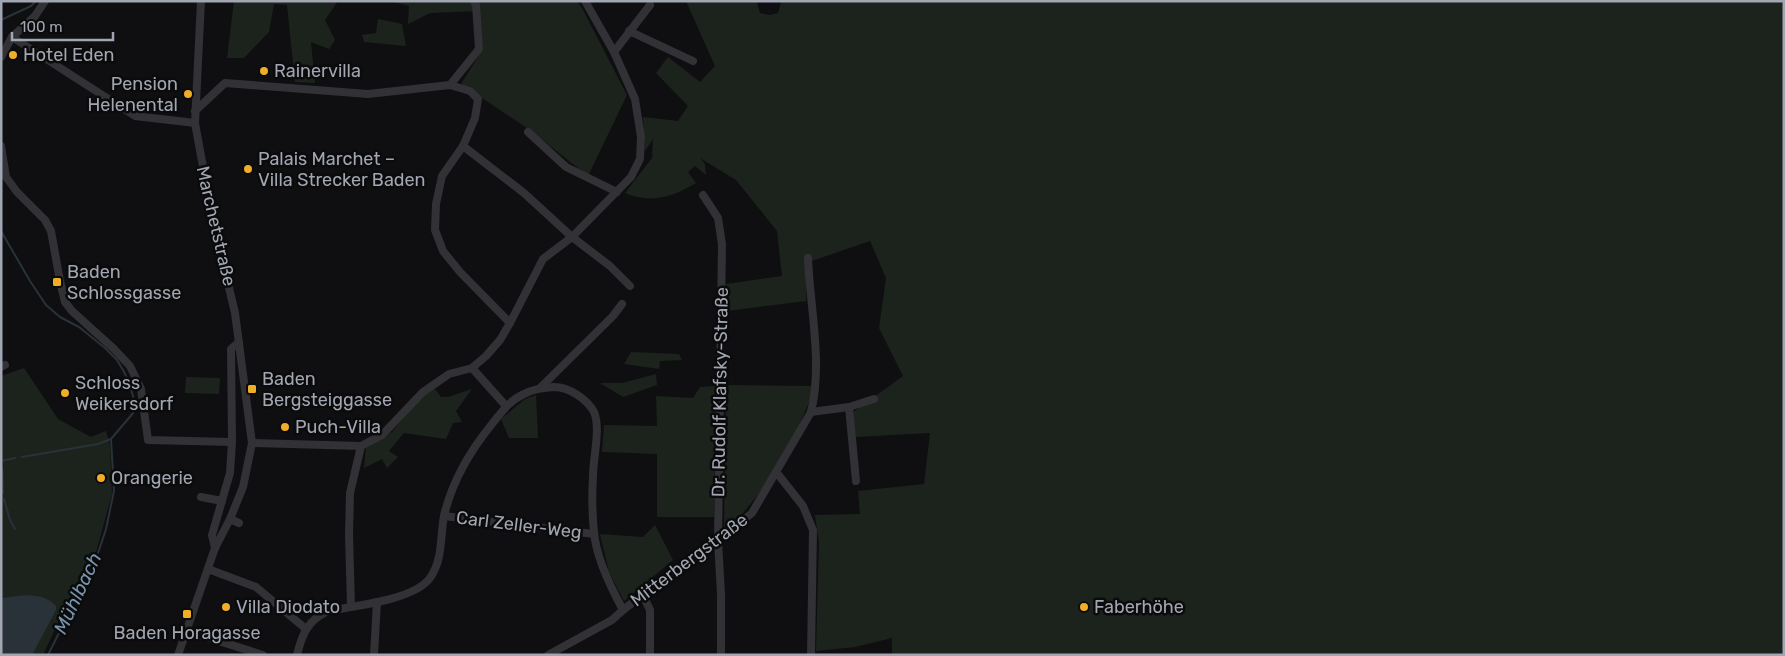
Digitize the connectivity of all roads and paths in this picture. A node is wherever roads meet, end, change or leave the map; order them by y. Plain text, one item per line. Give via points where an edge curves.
1 (46, 1) edge
2 (201, 1) edge
3 (474, 1) edge
4 (584, 1) edge
5 (650, 4) dead end
6 (629, 31) junction
7 (12, 37) junction
8 (614, 52) junction
9 (1, 57) edge
10 (693, 61) dead end
11 (450, 85) junction
12 (195, 111) junction
13 (195, 123) junction
14 (528, 132) dead end
15 (1, 146) edge
16 (462, 146) junction
17 (617, 192) junction
18 (703, 195) dead end
19 (572, 237) junction
20 (808, 258) dead end
21 (630, 286) dead end
22 (622, 304) dead end
23 (510, 323) junction
24 (239, 342) junction
25 (472, 368) junction
26 (540, 388) junction
27 (874, 400) dead end
28 (506, 406) junction
29 (849, 408) junction
30 (811, 412) junction
31 (232, 442) junction
32 (252, 443) junction
33 (361, 446) junction
34 (777, 473) junction
35 (856, 481) dead end
36 (201, 497) dead end
37 (222, 501) junction
38 (444, 516) junction
39 (230, 519) junction
40 (239, 523) dead end
41 (594, 534) junction
42 (718, 541) junction
43 (215, 548) junction
44 (208, 569) junction
45 (643, 595) junction
46 (377, 602) junction
47 (352, 607) junction
48 (623, 610) junction
49 (306, 629) junction
50 (187, 631) junction
51 (178, 655) edge
52 (263, 655) edge
53 (297, 655) edge
54 (374, 655) edge
55 (548, 655) edge
56 (650, 655) edge
57 (721, 655) edge
58 (811, 655) edge

1 - 7 street
2 - 12 street, Marchetstraße
3 - 11 street via 479,49
4 - 8 street
5 - 6 street
6 - 8 street
6 - 10 street
7 - 9 street
7 - 13 street via 135,116
8 - 17 street via 635,99 641,137 640,159 631,177
11 - 12 street via 368,94 226,83
11 - 16 street via 470,91 478,99 475,118
12 - 13 street, Marchetstraße
13 - 24 street, Marchetstraße
14 - 17 street via 566,167
15 - 31 street via 6,177 51,231 66,302 130,366 141,389 148,440
16 - 19 street via 524,193
16 - 23 street via 442,176 436,204 436,230 443,251
17 - 19 street
18 - 42 street, Dr. Rudolf Klafsky-Straße via 718,218 722,244
19 - 21 street
19 - 23 street via 543,259
20 - 30 street, Mitterbergstraße via 816,369
22 - 26 street
23 - 25 street via 500,340
24 - 31 street, Marchetstraße via 231,349
24 - 32 street, Marchetstraße
25 - 28 street
25 - 33 street via 449,374 423,392 382,435
26 - 28 street via 521,395
26 - 41 street via 564,387 593,411 597,423 593,474
27 - 29 street
28 - 38 street via 466,459
29 - 30 street
29 - 35 street
30 - 34 street, Mitterbergstraße
31 - 37 street, Marchetstraße via 230,473
32 - 33 street
32 - 39 street, Marchetstraße via 243,487
33 - 47 street via 350,493
34 - 42 street, Mitterbergstraße via 752,513
34 - 58 street via 803,506 812,530
36 - 37 street
37 - 43 street, Marchetstraße via 212,534
38 - 41 street, Carl Zeller-Weg
38 - 46 street via 438,563 430,578 409,594
39 - 40 street
39 - 43 street, Marchetstraße
41 - 48 street via 606,577
42 - 45 street, Mitterbergstraße
42 - 57 street, Dr. Rudolf Klafsky-Straße via 722,594
43 - 44 street, Marchetstraße
44 - 49 street via 256,587
44 - 50 street, Marchetstraße
45 - 48 street, Mitterbergstraße
45 - 56 street via 650,610
46 - 47 street
46 - 54 street
47 - 49 street via 316,616
48 - 55 street, Mitterbergstraße via 612,620
49 - 53 street
50 - 51 street, Marchetstraße
50 - 52 street

